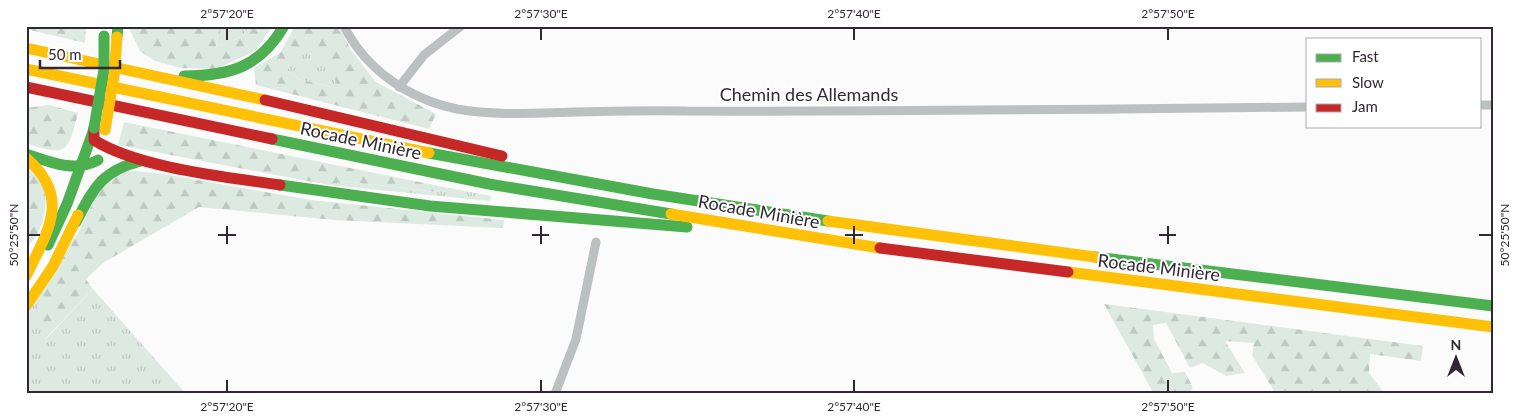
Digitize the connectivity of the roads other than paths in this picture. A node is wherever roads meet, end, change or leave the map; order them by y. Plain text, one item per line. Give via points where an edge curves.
1 (284, 26) edge
2 (344, 26) edge
3 (461, 26) edge
4 (104, 31) edge
5 (118, 32) edge
6 (26, 48) edge
7 (26, 69) edge
8 (143, 74) junction
9 (26, 86) edge
10 (399, 87) junction
11 (1306, 107) edge
12 (100, 129) junction
13 (101, 147) junction
14 (26, 154) edge
15 (26, 158) edge
16 (98, 160) junction
17 (143, 161) junction
18 (80, 167) junction
19 (647, 192) junction
20 (76, 222) junction
21 (596, 242) dead end
22 (863, 246) junction
23 (26, 276) edge
24 (26, 281) edge
25 (26, 306) edge
26 (1493, 306) edge
27 (1493, 327) edge
28 (556, 394) edge

1 - 8 main road via 267,53 234,72 196,77
2 - 10 street, Chemin des Allemands via 353,45
3 - 10 street via 424,55
4 - 12 main road, bridge
5 - 12 main road, bridge via 114,76
6 - 8 main road
7 - 19 main road, Rocade Minière via 272,121
8 - 19 main road via 624,181
9 - 22 main road, Rocade Minière via 489,184
10 - 11 street, Chemin des Allemands via 431,102 458,109 523,114 627,110 790,112
12 - 13 main road
12 - 18 main road
13 - 16 main road
13 - 17 main road
14 - 18 main road via 65,166
15 - 23 main road via 38,166 50,185 53,206 52,219
16 - 18 main road
16 - 20 main road
17 - 20 main road via 116,167 105,174
17 - 22 main road via 323,193 422,205 619,220
18 - 24 main road via 59,224
19 - 26 main road, Rocade Minière via 862,226
20 - 25 main road via 53,266
21 - 28 street via 576,339
22 - 27 main road, Rocade Minière

